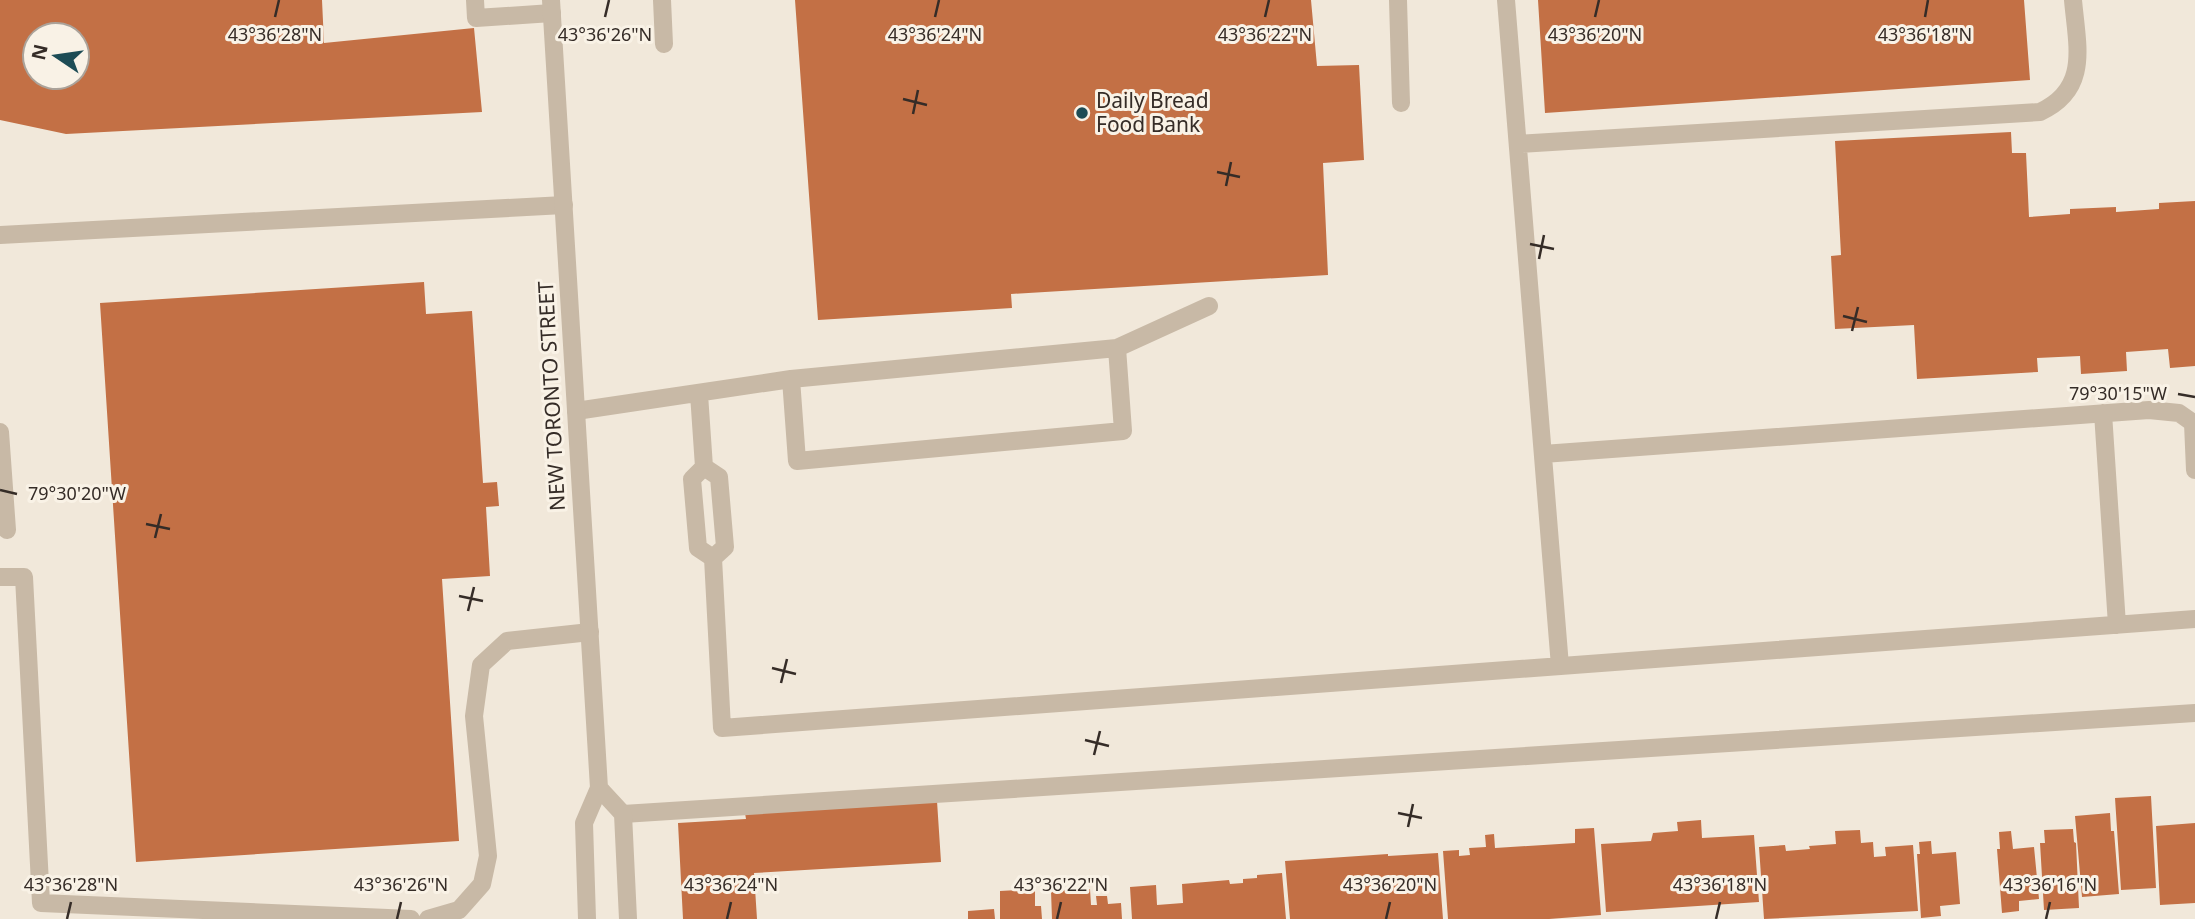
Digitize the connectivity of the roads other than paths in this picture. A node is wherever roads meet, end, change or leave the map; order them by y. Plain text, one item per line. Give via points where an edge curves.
1 (475, 0) edge
2 (662, 0) edge
3 (1398, 0) edge
4 (1506, 0) edge
5 (2073, 0) edge
6 (551, 6) edge
7 (664, 44) dead end
8 (1401, 103) dead end
9 (1518, 144) junction
10 (564, 205) junction
11 (0, 235) edge
12 (1209, 306) dead end
13 (1117, 348) junction
14 (791, 379) junction
15 (699, 394) junction
16 (576, 411) junction
17 (2103, 413) junction
18 (0, 432) edge
19 (1543, 454) junction
20 (704, 467) junction
21 (2195, 470) edge
22 (6, 530) dead end
23 (713, 558) junction
24 (0, 578) edge
25 (2195, 619) edge
26 (2117, 625) junction
27 (590, 632) junction
28 (1560, 666) junction
29 (2195, 713) edge
30 (599, 788) junction
31 (622, 814) junction
32 (411, 919) edge
33 (428, 919) edge
34 (587, 919) edge
35 (628, 919) edge

1 - 6 street via 476,18
2 - 7 street
3 - 8 street
4 - 9 street
5 - 9 street via 2078,55 2073,85 2055,105 2040,112
6 - 10 street, NEW TORONTO STREET
9 - 19 street
10 - 11 street
10 - 16 street, NEW TORONTO STREET
12 - 13 street
13 - 14 street
13 - 14 street via 1123,430 1110,432 797,461
14 - 15 street
15 - 16 street
15 - 20 street
16 - 27 street, NEW TORONTO STREET
17 - 19 street
17 - 21 street via 2179,413 2193,424
17 - 26 street
18 - 22 street
19 - 28 street
20 - 23 street via 692,480 698,548
20 - 23 street via 719,477 725,547
23 - 28 street via 722,728
24 - 32 street via 24,577 41,903
25 - 26 street
26 - 28 street
27 - 30 street, NEW TORONTO STREET
27 - 33 street via 507,641 481,665 474,716 488,856 482,884 459,910
29 - 31 street
30 - 31 street
30 - 34 street, NEW TORONTO STREET via 584,822
31 - 35 street

